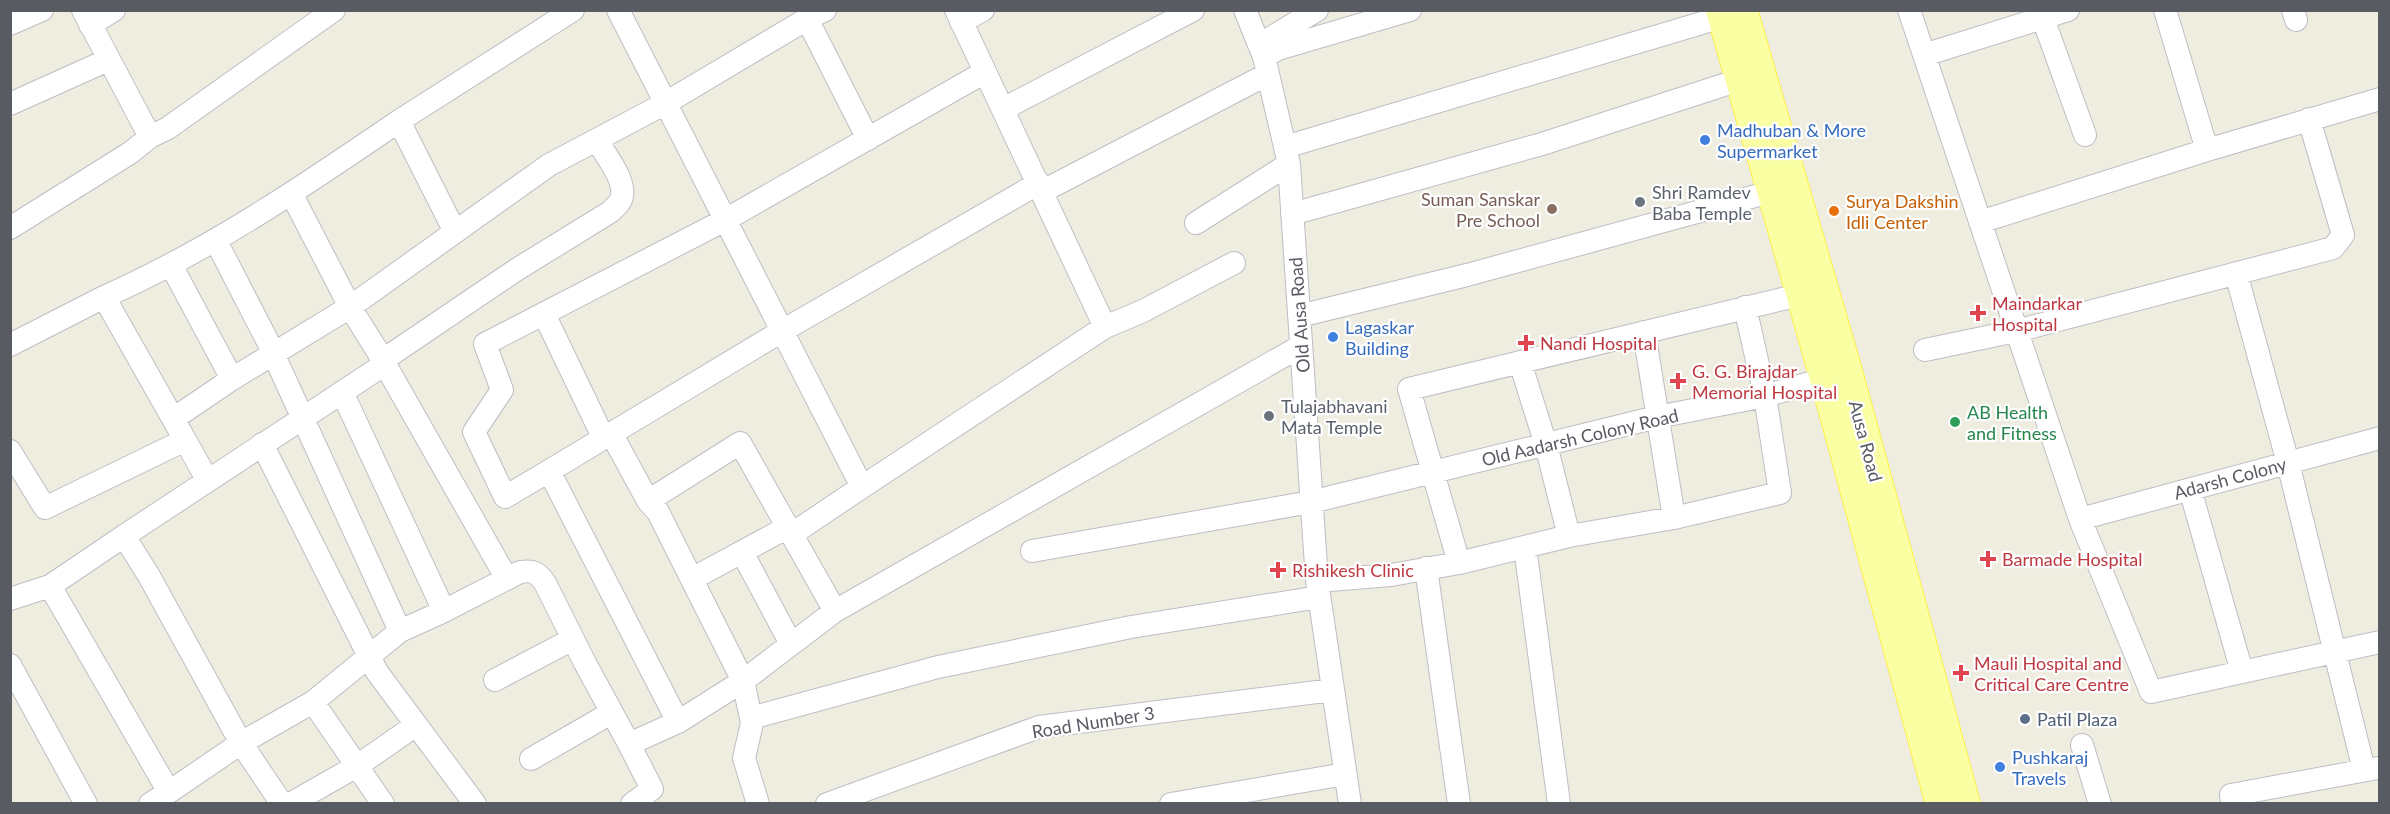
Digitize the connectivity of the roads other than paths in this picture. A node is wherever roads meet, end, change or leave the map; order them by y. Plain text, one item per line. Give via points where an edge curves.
1 (42, 10) edge
2 (114, 10) edge
3 (334, 10) edge
4 (573, 10) edge
5 (618, 10) edge
6 (983, 10) edge
7 (1193, 10) edge
8 (1245, 10) edge
9 (1317, 10) edge
10 (1410, 10) edge
11 (1909, 10) edge
12 (2068, 10) edge
13 (2165, 10) edge
14 (1728, 13) edge
15 (815, 14) edge
16 (2041, 14) edge
17 (959, 16) edge
18 (87, 18) edge
19 (10, 24) edge
20 (1924, 55) junction
21 (1264, 59) junction
22 (108, 60) junction
23 (985, 72) junction
24 (1739, 80) junction
25 (2379, 99) edge
26 (10, 104) edge
27 (664, 104) junction
28 (1003, 109) junction
29 (2310, 119) junction
30 (399, 121) junction
31 (2085, 135) dead end
32 (150, 138) junction
33 (868, 139) junction
34 (597, 140) junction
35 (2207, 150) junction
36 (1287, 156) junction
37 (1041, 187) junction
38 (1770, 192) junction
39 (292, 195) junction
40 (1292, 214) junction
41 (725, 220) junction
42 (1980, 222) junction
43 (1196, 224) dead end
44 (10, 228) edge
45 (455, 232) junction
46 (216, 241) junction
47 (1234, 263) dead end
48 (171, 265) junction
49 (2236, 273) junction
50 (1799, 295) junction
51 (104, 297) junction
52 (350, 307) junction
53 (1745, 308) junction
54 (544, 314) junction
55 (1299, 316) junction
56 (1105, 327) junction
57 (782, 331) junction
58 (2016, 331) junction
59 (1644, 332) junction
60 (10, 345) edge
61 (1301, 346) junction
62 (1925, 350) dead end
63 (273, 354) junction
64 (384, 362) junction
65 (1521, 362) junction
66 (1836, 376) junction
67 (232, 379) junction
68 (342, 392) junction
69 (1766, 396) junction
70 (1657, 417) junction
71 (302, 418) junction
72 (173, 419) junction
73 (607, 435) junction
74 (2379, 438) edge
75 (185, 440) junction
76 (262, 444) junction
77 (1546, 445) junction
78 (10, 451) edge
79 (2288, 462) junction
80 (549, 471) junction
81 (1433, 472) junction
82 (208, 481) junction
83 (862, 487) junction
84 (2190, 489) junction
85 (648, 501) junction
86 (1311, 502) junction
87 (1674, 518) junction
88 (2080, 519) junction
89 (790, 531) junction
90 (124, 536) junction
91 (1569, 536) junction
92 (1525, 547) junction
93 (1032, 551) dead end
94 (742, 552) junction
95 (1459, 563) junction
96 (1426, 568) junction
97 (507, 579) junction
98 (692, 579) junction
99 (50, 586) junction
100 (1318, 589) junction
101 (12, 596) edge
102 (444, 611) junction
103 (835, 611) junction
104 (400, 631) junction
105 (573, 639) junction
106 (2379, 642) edge
107 (791, 644) junction
108 (2334, 652) junction
109 (369, 656) junction
110 (10, 665) edge
111 (2242, 672) junction
112 (495, 680) dead end
113 (742, 681) junction
114 (1333, 690) junction
115 (313, 702) junction
116 (611, 712) junction
117 (751, 718) junction
118 (678, 722) junction
119 (416, 725) junction
120 (240, 743) junction
121 (629, 744) junction
122 (2082, 745) dead end
123 (531, 759) dead end
124 (357, 766) junction
125 (2372, 769) edge
126 (1345, 774) junction
127 (160, 798) edge
128 (469, 802) edge
129 (86, 804) edge
130 (282, 804) edge
131 (290, 804) edge
132 (382, 804) edge
133 (632, 804) edge
134 (759, 804) edge
135 (827, 804) edge
136 (1171, 804) edge
137 (1350, 804) edge
138 (1459, 804) edge
139 (1559, 804) edge
140 (1940, 804) edge
141 (1966, 804) edge
142 (2100, 804) edge
143 (2233, 804) edge

1 - 19 street
2 - 18 street
3 - 32 street
4 - 30 street
5 - 27 street
6 - 17 street
7 - 28 street
8 - 21 street, Old Ausa Road
9 - 21 street
10 - 21 street via 1278,49
11 - 20 street
12 - 16 street
13 - 35 street
14 - 24 main road
14 - 36 street
14 - 66 main road, Ausa Road
15 - 27 street
15 - 33 street
16 - 20 street
16 - 31 street
17 - 23 street
18 - 22 street
20 - 42 street
21 - 36 street, Old Ausa Road
21 - 37 street
22 - 26 street
22 - 32 street
23 - 28 street
23 - 33 street
24 - 38 main road
24 - 40 street via 1542,144
25 - 29 street
27 - 34 street
27 - 41 street
28 - 37 street
29 - 35 street
29 - 49 street via 2343,235 2333,248
30 - 39 street
30 - 45 street
32 - 44 street
33 - 41 street
34 - 45 street via 549,165
34 - 64 street via 621,183 620,203
35 - 42 street
36 - 40 street, Old Ausa Road
36 - 43 street
37 - 56 street
37 - 57 street
38 - 50 main road
38 - 55 street via 1467,275
39 - 46 street
39 - 52 street
40 - 55 street, Old Ausa Road
41 - 54 street
41 - 57 street
42 - 58 street
45 - 52 street
46 - 48 street
46 - 63 street
47 - 56 street
48 - 51 street
48 - 67 street
49 - 58 street
49 - 79 street
50 - 53 street
50 - 66 main road
51 - 60 street
51 - 72 street
52 - 63 street
52 - 64 street
53 - 59 street
53 - 69 street
54 - 73 street
54 - 80 street via 486,344 502,390 474,432 505,497
55 - 61 street, Old Ausa Road
56 - 83 street
57 - 73 street
57 - 83 street
58 - 62 street
58 - 88 street
59 - 65 street
59 - 70 street
61 - 86 street, Old Ausa Road
61 - 103 street
63 - 67 street
63 - 71 street
64 - 68 street
64 - 97 street
65 - 77 street
65 - 81 street via 1409,390
66 - 69 street, Old Aadarsh Colony Road
66 - 140 main road
66 - 141 main road, Ausa Road
67 - 72 street
68 - 71 street
68 - 102 street
69 - 70 street, Old Aadarsh Colony Road
69 - 87 street via 1780,494
70 - 77 street, Old Aadarsh Colony Road
70 - 87 street
71 - 76 street
71 - 104 street
72 - 75 street
73 - 80 street
73 - 85 street
74 - 79 street, Adarsh Colony
75 - 78 street via 45,508
75 - 82 street
76 - 82 street
76 - 109 street
77 - 81 street, Old Aadarsh Colony Road
77 - 91 street
79 - 84 street, Adarsh Colony
79 - 108 street
80 - 118 street
81 - 86 street, Old Aadarsh Colony Road
81 - 95 street
82 - 90 street
83 - 89 street
84 - 88 street, Adarsh Colony
84 - 111 street
85 - 89 street via 740,443
85 - 98 street via 658,512
86 - 93 street, Old Aadarsh Colony Road
86 - 100 street, Old Ausa Road
87 - 91 street
88 - 111 street via 2151,692
89 - 94 street
89 - 103 street
90 - 99 street
90 - 120 street
91 - 92 street
92 - 95 street
92 - 139 street
94 - 98 street
94 - 107 street
95 - 96 street
96 - 100 street
96 - 138 street
97 - 102 street
97 - 105 street via 520,572 538,573
98 - 113 street
99 - 101 street
99 - 127 street
100 - 114 street, Old Ausa Road
100 - 117 street via 938,667
102 - 104 street
103 - 107 street
104 - 109 street
105 - 112 street
105 - 116 street
106 - 108 street
107 - 113 street
108 - 111 street
108 - 125 street
109 - 115 street
109 - 119 street
110 - 129 street
113 - 117 street
113 - 118 street
114 - 126 street, Old Ausa Road
114 - 135 street, Road Number 3 via 1039,727
115 - 120 street
115 - 124 street
116 - 121 street
116 - 123 street
117 - 134 street via 744,758
118 - 121 street
119 - 124 street
119 - 128 street
120 - 127 street
120 - 130 street
121 - 133 street via 652,789
122 - 142 street
124 - 131 street
124 - 132 street
125 - 143 street via 2231,795
126 - 136 street
126 - 137 street, Old Ausa Road

